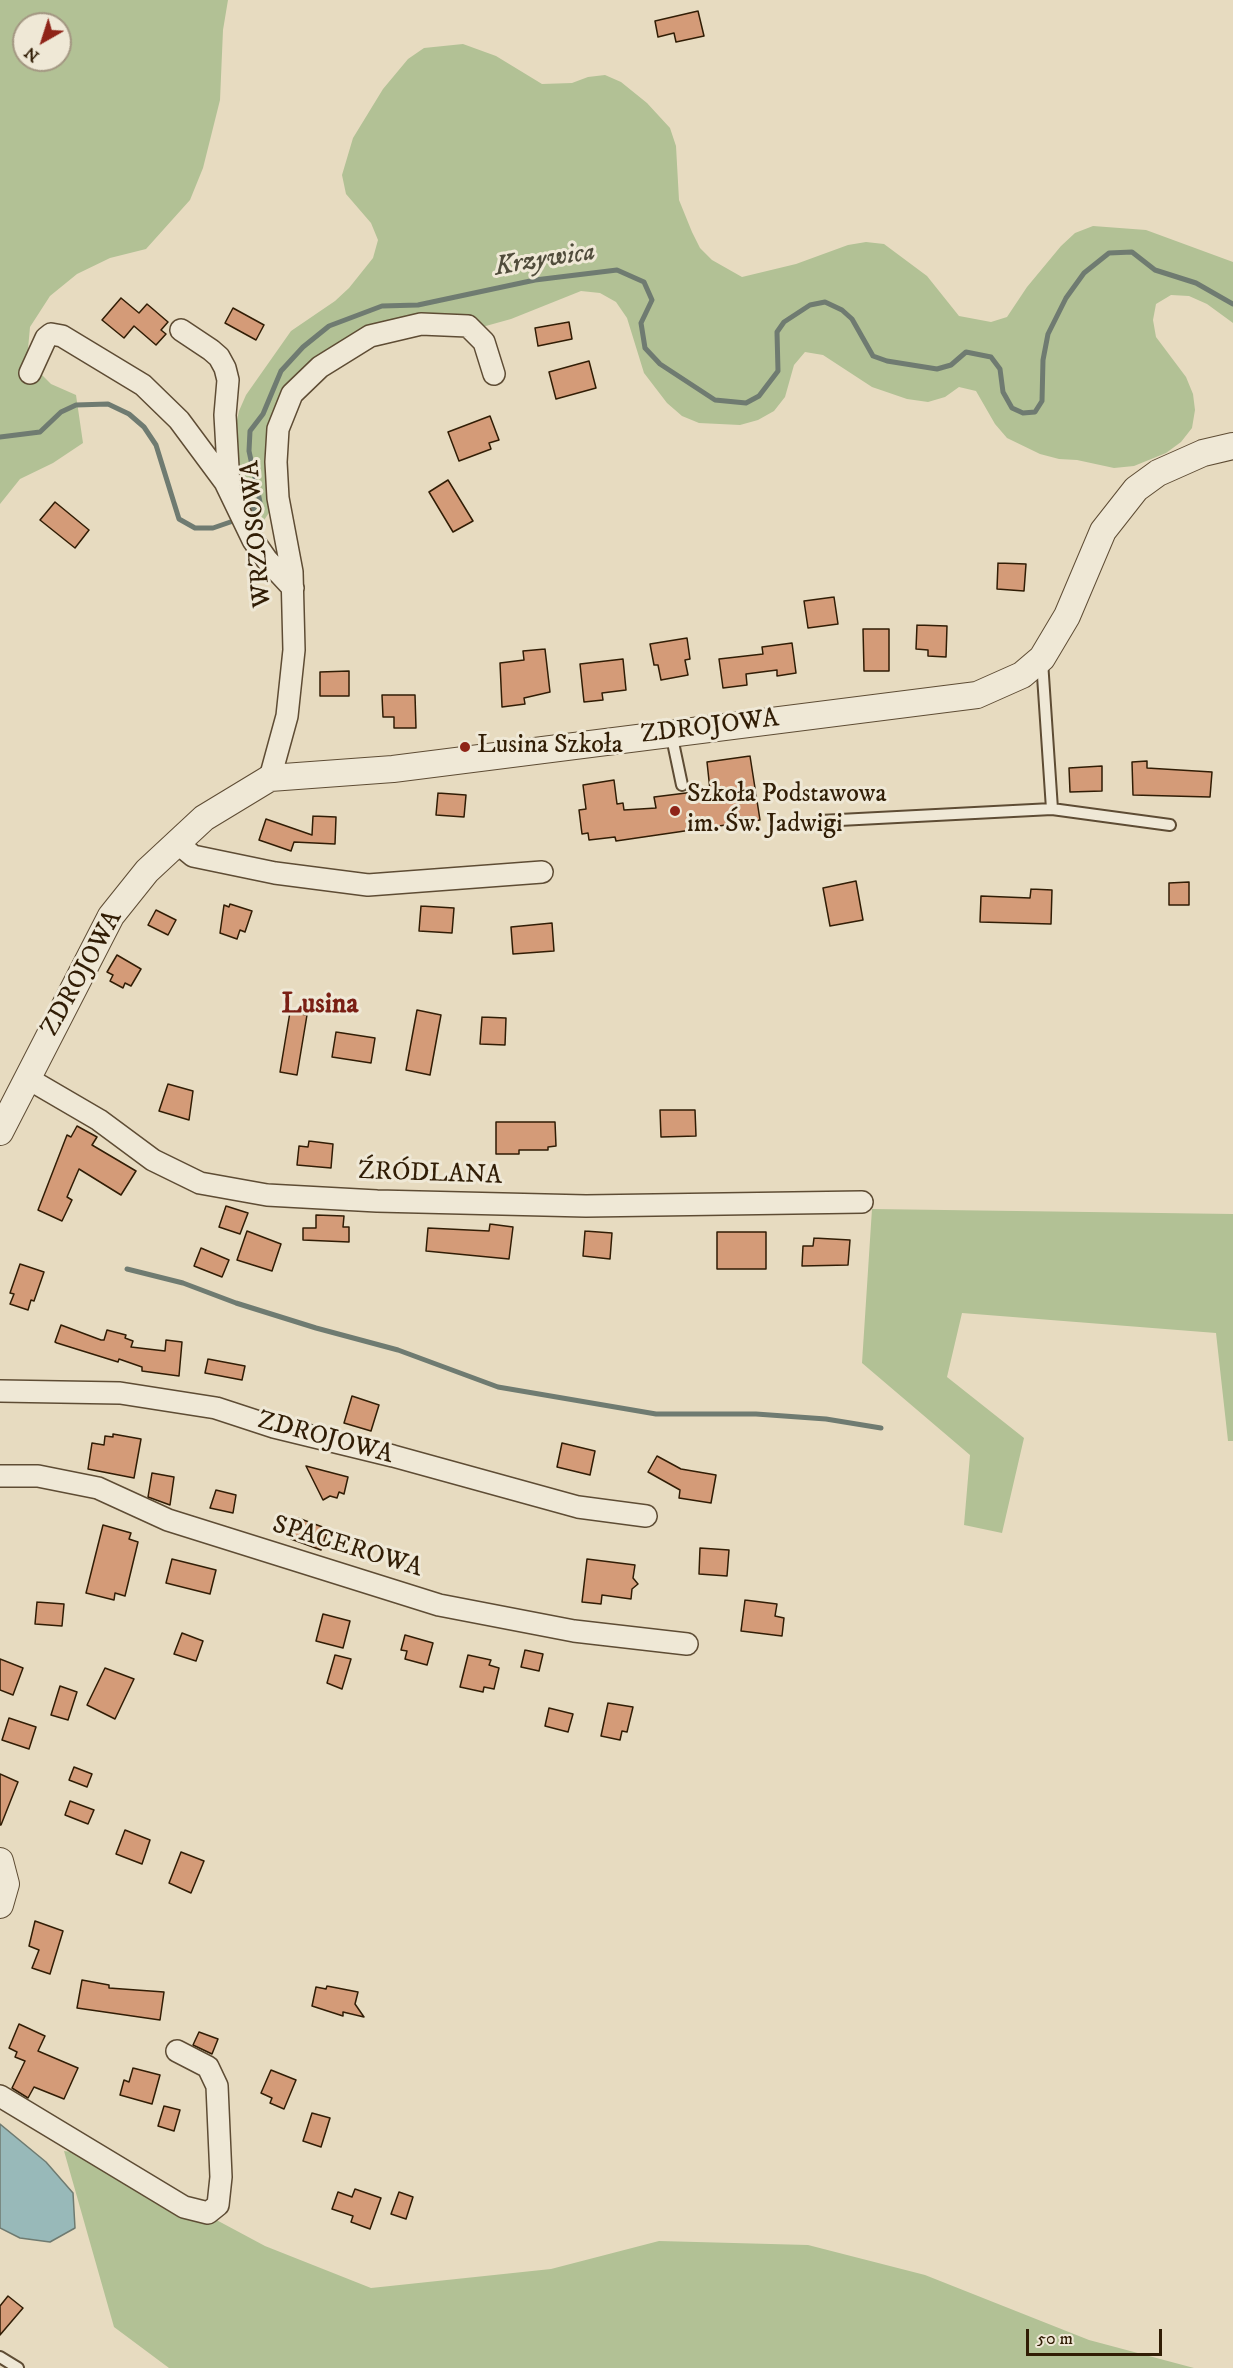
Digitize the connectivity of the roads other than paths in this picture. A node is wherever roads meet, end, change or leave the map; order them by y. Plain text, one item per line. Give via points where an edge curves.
1 (181, 330) dead end
2 (30, 373) dead end
3 (494, 374) dead end
4 (1233, 446) edge
5 (234, 498) junction
6 (293, 588) junction
7 (1042, 658) junction
8 (671, 733) junction
9 (270, 778) junction
10 (682, 785) dead end
11 (1052, 809) junction
12 (820, 820) dead end
13 (1170, 825) dead end
14 (176, 842) junction
15 (542, 872) dead end
16 (27, 1078) junction
17 (0, 1132) edge
18 (862, 1202) dead end
19 (0, 1391) edge
20 (0, 1476) edge
21 (646, 1516) dead end
22 (687, 1644) dead end
23 (0, 1861) edge
24 (0, 1905) edge
25 (177, 2051) dead end
26 (0, 2096) edge
27 (0, 2356) edge
28 (18, 2368) edge

1 - 5 street via 211,350 225,368 226,466
2 - 5 street via 51,334 62,336 143,385 179,420
3 - 6 street, WRZOSOWA via 484,342 468,326 421,324 370,336 320,367 292,394 278,429 276,462
4 - 7 street, ZDROJOWA via 1203,453 1136,489 1103,531 1067,616
5 - 6 street via 267,560
6 - 9 street, WRZOSOWA via 294,650 287,717
7 - 8 street, ZDROJOWA via 1022,675 977,695
7 - 11 lane
8 - 9 street, ZDROJOWA via 393,769
8 - 10 lane
9 - 14 street, ZDROJOWA via 204,818
11 - 12 lane
11 - 13 lane
14 - 15 street via 194,856 275,873 368,885
14 - 16 street, ZDROJOWA via 111,916
16 - 17 street, ZDROJOWA
16 - 18 street, ŹRÓDLANA via 99,1120 153,1160 200,1184 267,1195 586,1206
19 - 21 street, ZDROJOWA via 120,1393 216,1408 274,1427 578,1507
20 - 22 street, SPACEROWA via 38,1476 98,1488 168,1520 439,1605 574,1631
23 - 24 street via 6,1884
25 - 26 street via 208,2067 218,2086 221,2177 218,2205 208,2213 183,2207
27 - 28 lane

